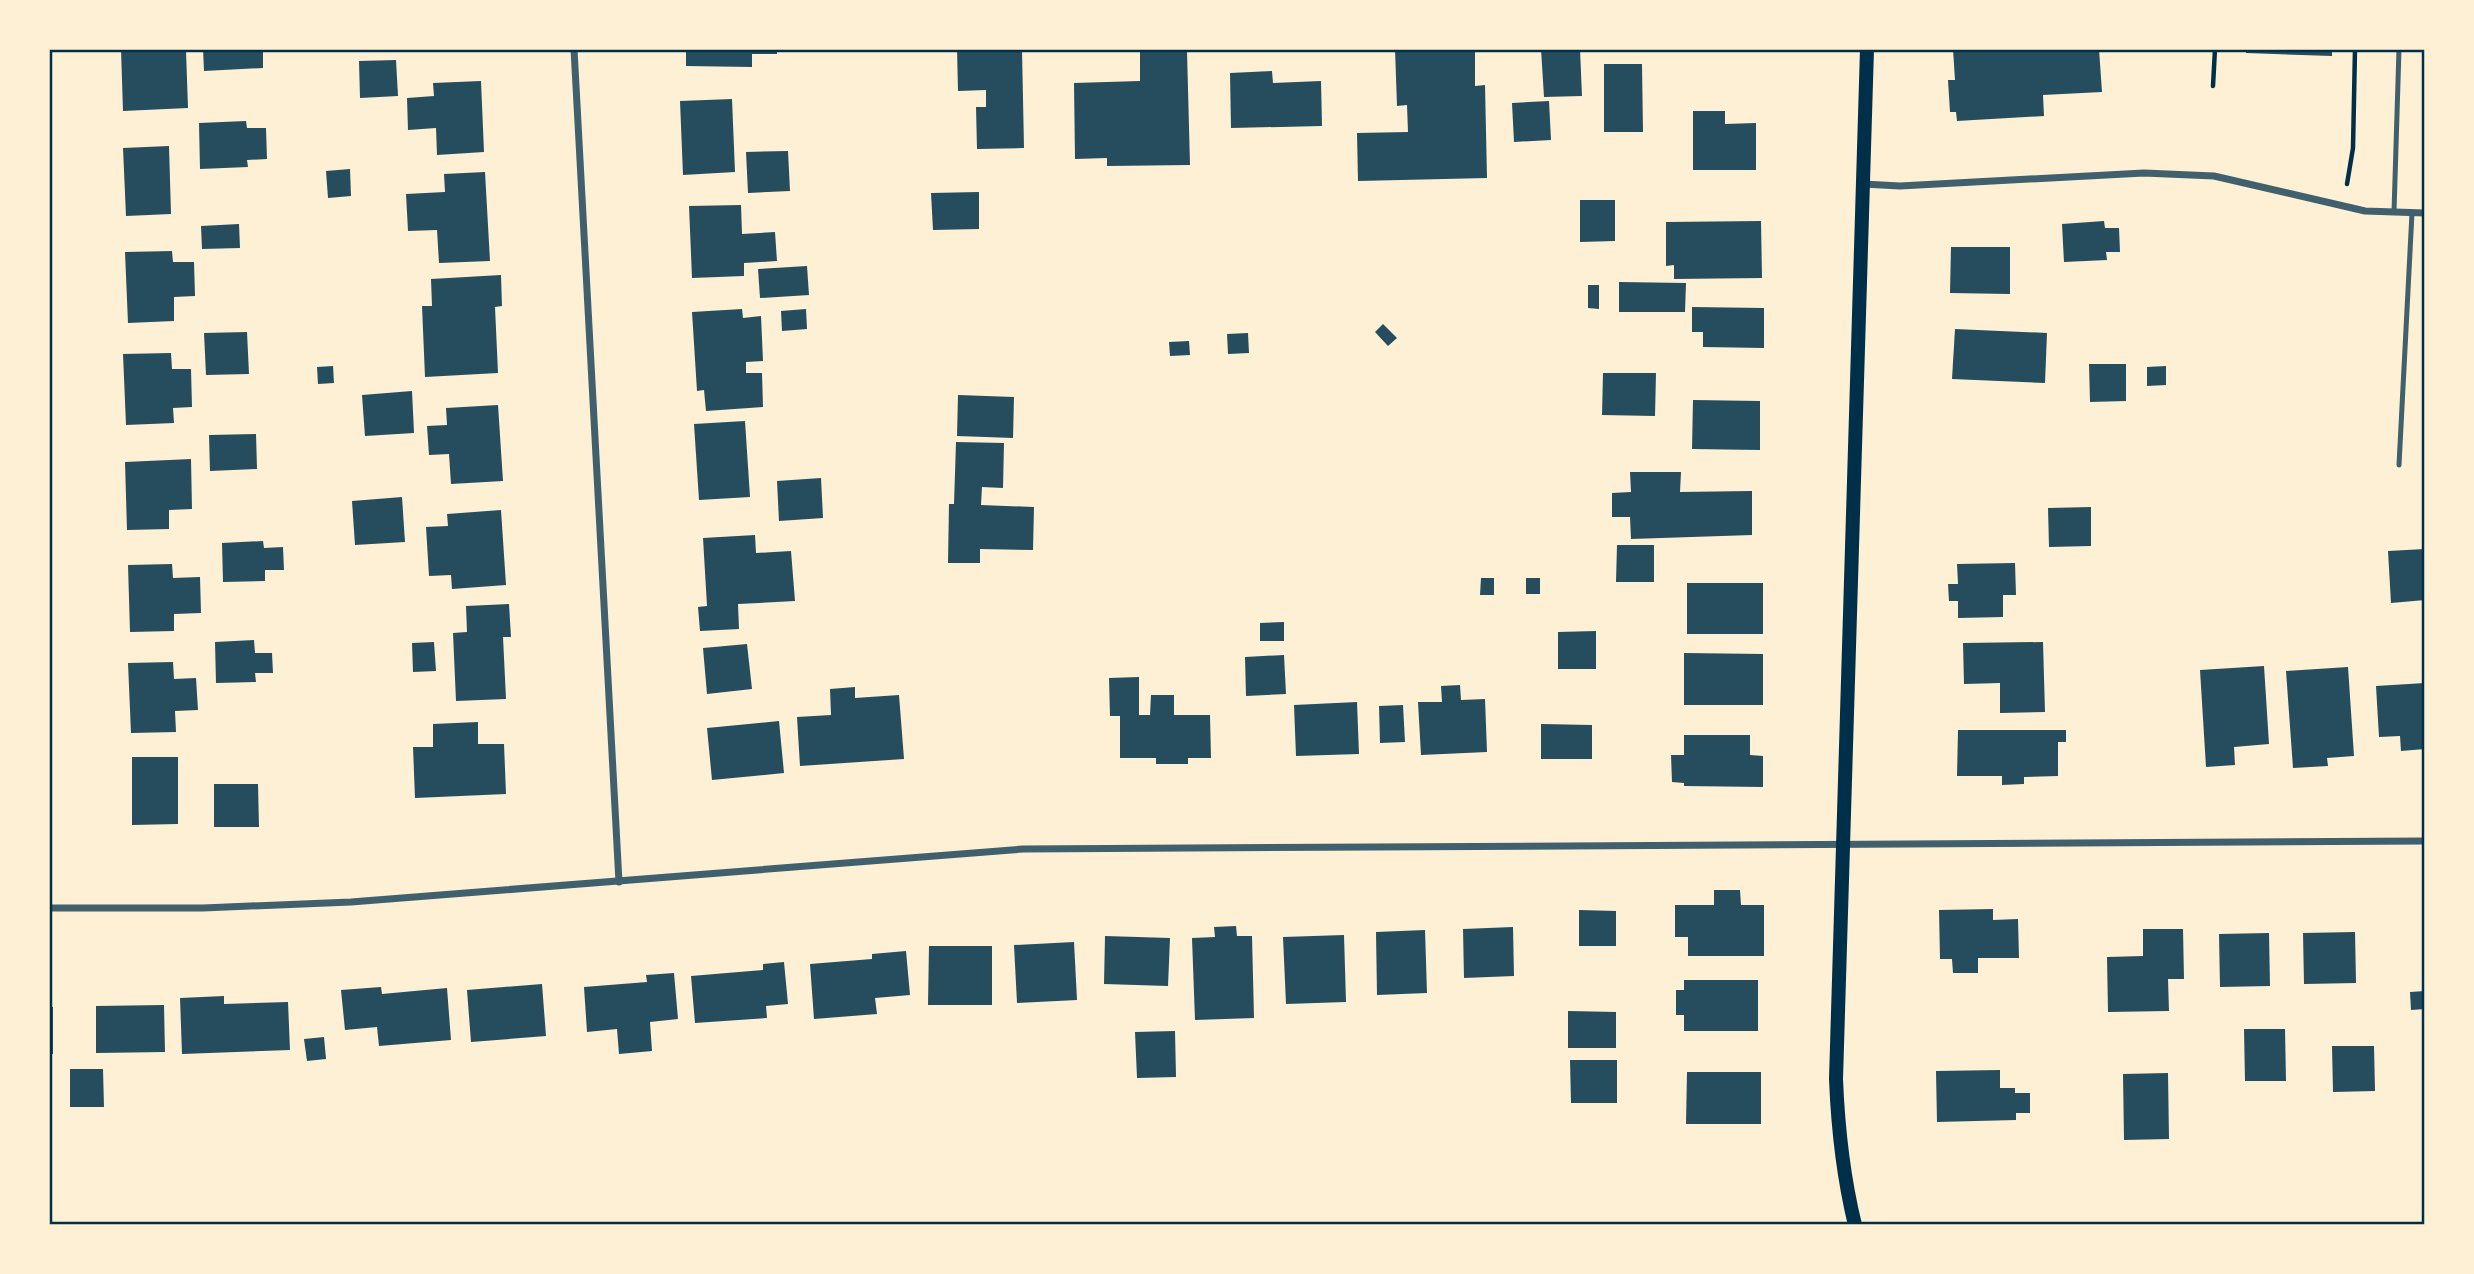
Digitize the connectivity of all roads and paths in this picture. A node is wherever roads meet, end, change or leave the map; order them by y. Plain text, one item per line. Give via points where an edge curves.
1 (574, 49) edge
2 (1867, 49) edge
3 (2215, 49) edge
4 (2355, 49) edge
5 (2399, 49) edge
6 (2213, 86) dead end
7 (1863, 184) junction
8 (2343, 206) junction
9 (2394, 212) junction
10 (2413, 213) junction
11 (2425, 213) edge
12 (2399, 465) dead end
13 (2425, 841) edge
14 (1842, 844) junction
15 (619, 882) junction
16 (49, 908) edge
17 (1855, 1225) edge

1 - 15 street
2 - 7 main road
3 - 6 path
4 - 8 path via 2353,148
5 - 9 lane
7 - 8 street via 2183,174 2214,176
7 - 14 main road
8 - 9 street
9 - 10 street
10 - 11 street
10 - 12 lane
13 - 14 street
14 - 15 street via 1023,849
14 - 17 main road via 1836,1079 1841,1155
15 - 16 street via 278,906

